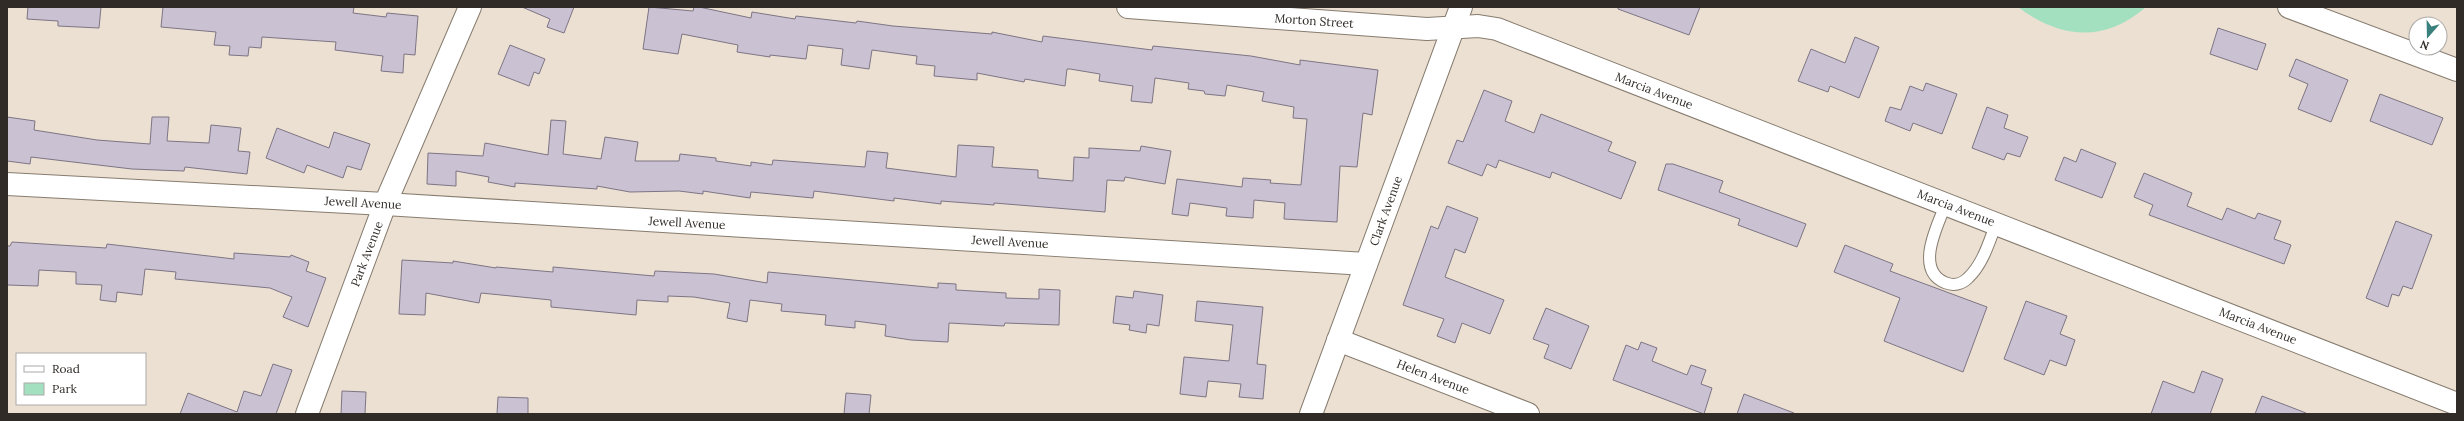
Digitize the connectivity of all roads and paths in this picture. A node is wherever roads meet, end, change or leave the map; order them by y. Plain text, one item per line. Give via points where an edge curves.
1 (470, 7) edge
2 (1128, 7) edge
3 (1461, 7) edge
4 (2289, 7) edge
5 (1453, 28) junction
6 (2457, 70) edge
7 (7, 184) edge
8 (385, 204) junction
9 (1946, 204) junction
10 (1996, 224) junction
11 (1366, 264) junction
12 (1338, 340) junction
13 (2457, 404) edge
14 (307, 414) edge
15 (1311, 414) edge
16 (1528, 414) edge

1 - 8 street, Park Avenue
2 - 5 street, Morton Street via 1428,29
3 - 5 street, Clark Avenue
4 - 6 street
5 - 9 street, Marcia Avenue via 1478,26 1497,29
5 - 11 street, Clark Avenue
7 - 8 street, Jewell Avenue
8 - 11 street, Jewell Avenue
8 - 14 street, Park Avenue
9 - 10 street, Marcia Avenue
9 - 10 lane via 1934,234 1930,261 1932,273 1950,284 1961,284 1969,278 1983,257
10 - 13 street, Marcia Avenue
11 - 12 street, Clark Avenue
12 - 15 street, Clark Avenue
12 - 16 street, Helen Avenue

